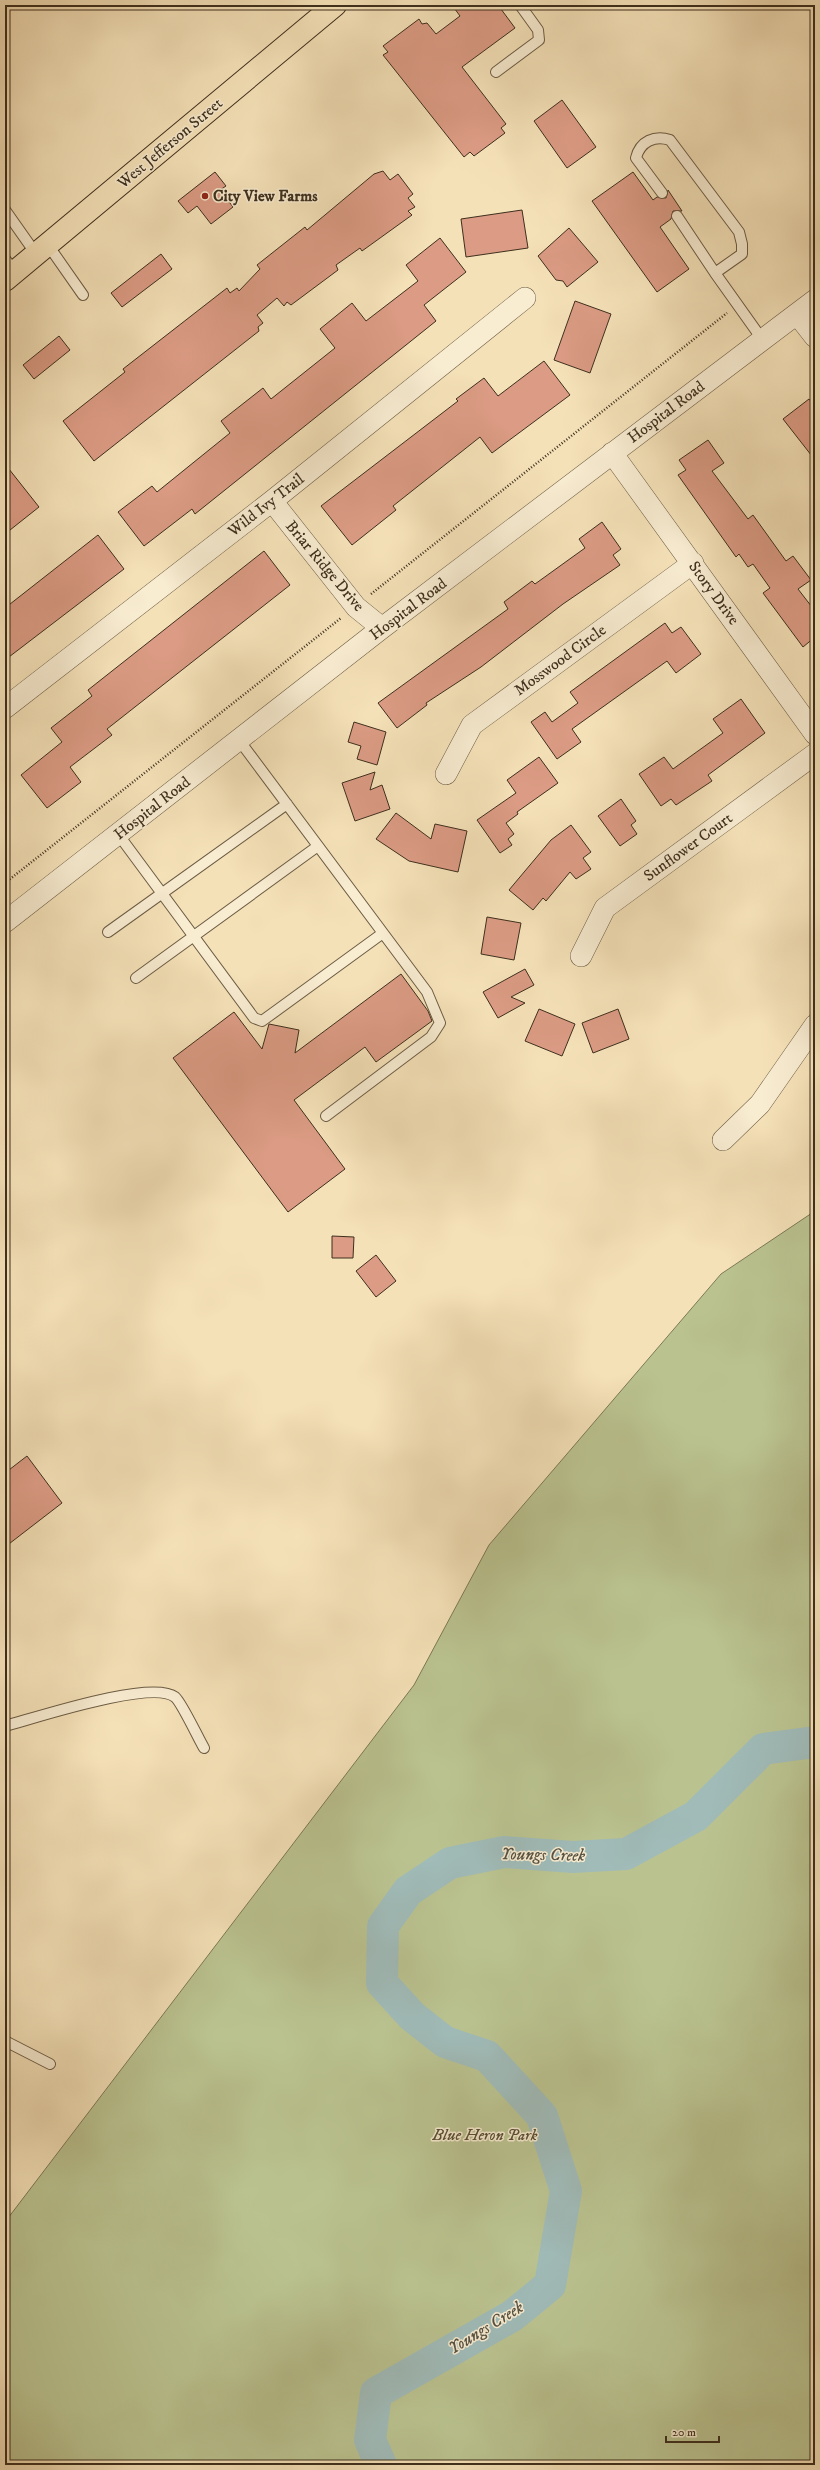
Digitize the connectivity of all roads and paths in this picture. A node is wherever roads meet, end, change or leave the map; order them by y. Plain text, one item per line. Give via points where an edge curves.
1 (335, 5) edge
2 (520, 5) edge
3 (496, 72) dead end
4 (662, 193) dead end
5 (5, 210) edge
6 (677, 216) dead end
7 (42, 250) junction
8 (8, 270) edge
9 (715, 273) junction
10 (83, 295) dead end
11 (525, 298) dead end
12 (815, 300) edge
13 (797, 314) junction
14 (815, 336) edge
15 (762, 339) junction
16 (612, 453) junction
17 (272, 501) junction
18 (693, 562) junction
19 (382, 628) junction
20 (5, 708) edge
21 (815, 734) edge
22 (239, 740) junction
23 (815, 754) edge
24 (446, 774) dead end
25 (287, 804) junction
26 (118, 834) junction
27 (318, 846) junction
28 (162, 894) junction
29 (5, 922) edge
30 (108, 932) dead end
31 (383, 932) junction
32 (194, 936) junction
33 (581, 956) dead end
34 (136, 978) dead end
35 (815, 1025) edge
36 (326, 1116) dead end
37 (723, 1140) dead end
38 (5, 1726) edge
39 (204, 1748) dead end
40 (5, 2041) edge
41 (50, 2064) dead end

1 - 7 main road, West Jefferson Street
2 - 3 lane via 538,30 539,40
4 - 9 lane via 636,158 638,150 659,136 670,140 739,232 742,254
5 - 7 lane
6 - 9 lane
7 - 8 main road, West Jefferson Street
7 - 10 lane
9 - 15 lane
11 - 17 street, Wild Ivy Trail
12 - 13 street, Hospital Road
13 - 14 street
13 - 15 street, Hospital Road
15 - 16 street, Hospital Road
16 - 18 street, Story Drive
16 - 19 street, Hospital Road
17 - 19 street, Briar Ridge Drive via 356,607
17 - 20 street, Wild Ivy Trail
18 - 21 street, Story Drive
18 - 24 street, Mosswood Circle via 472,725
19 - 22 street, Hospital Road
22 - 25 lane
22 - 26 street, Hospital Road
23 - 33 street, Sunflower Court via 605,908
25 - 27 lane
25 - 28 lane
26 - 28 lane
26 - 29 street, Hospital Road
27 - 31 lane
27 - 32 lane
28 - 30 lane
28 - 32 lane
31 - 32 lane via 262,1021 254,1018
31 - 36 lane via 427,992 440,1023 431,1037
32 - 34 lane
35 - 37 street via 760,1104
38 - 39 lane via 116,1696 159,1691 175,1697
40 - 41 lane

